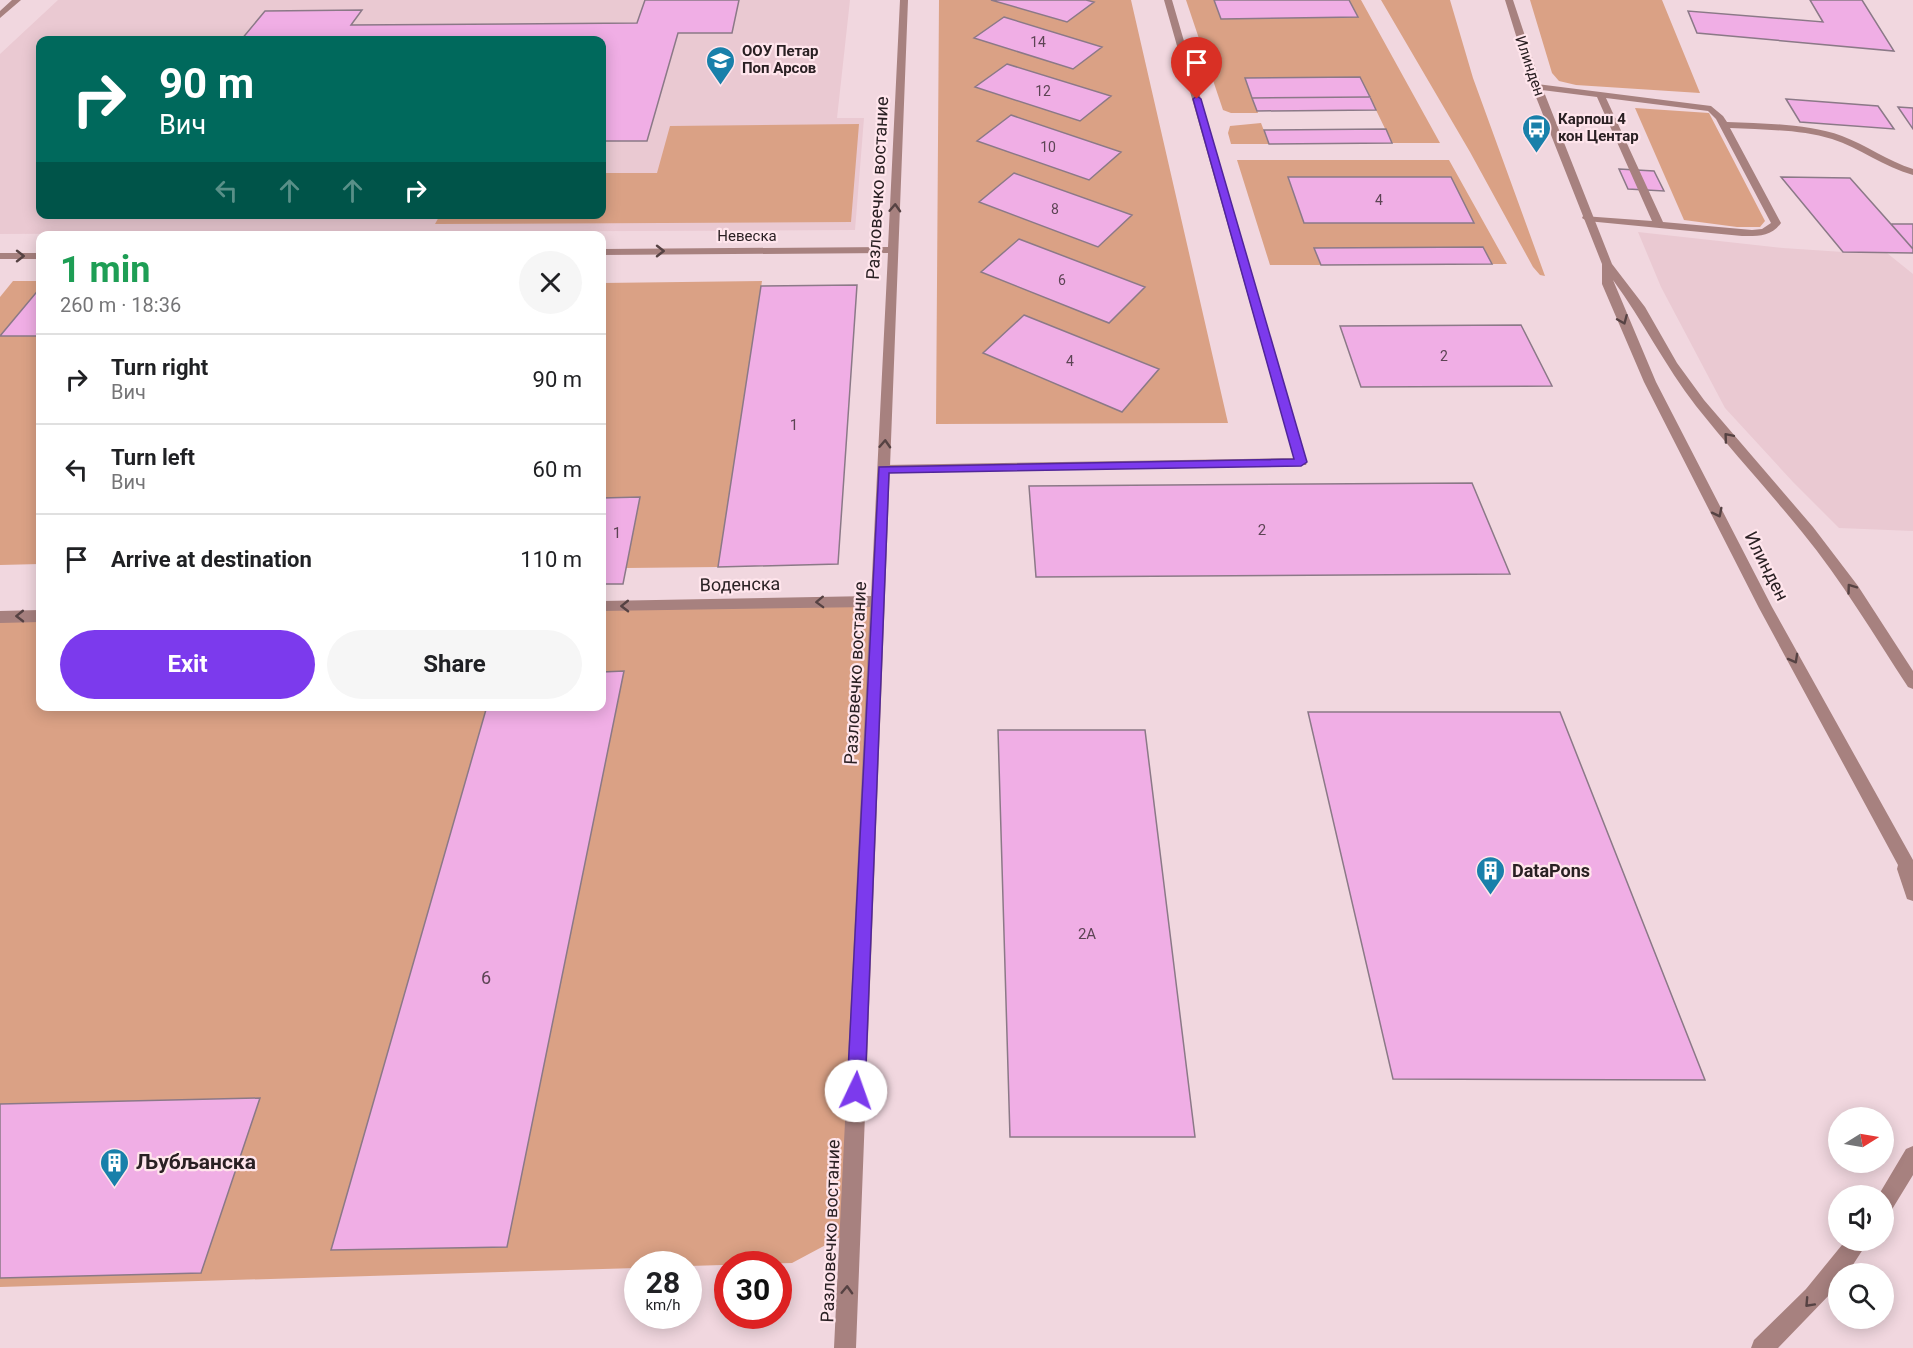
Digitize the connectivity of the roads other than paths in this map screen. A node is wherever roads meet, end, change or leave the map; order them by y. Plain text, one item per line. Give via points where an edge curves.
1 (17, 0) edge
2 (904, 0) edge
3 (1168, 0) edge
4 (1509, 0) edge
5 (0, 15) edge
6 (1537, 87) junction
7 (1600, 94) junction
8 (1724, 124) junction
9 (1913, 172) edge
10 (1587, 218) junction
11 (1659, 226) junction
12 (894, 250) junction
13 (606, 252) edge
14 (0, 256) edge
15 (36, 256) edge
16 (1607, 264) junction
17 (884, 470) junction
18 (878, 601) junction
19 (606, 606) edge
20 (36, 616) edge
21 (0, 617) edge
22 (1913, 683) edge
23 (1898, 849) junction
24 (1913, 876) edge
25 (1913, 893) edge
26 (1913, 1156) edge
27 (1894, 1187) edge
28 (1852, 1251) edge
29 (845, 1348) edge
30 (1762, 1348) edge

1 - 5 street
12 -> 2 street, Разловечко востание
3 - 17 street via 1301,462
4 - 6 street, Илинден
6 - 7 street
6 - 10 street, Илинден
7 - 8 street via 1702,106 1717,113
7 - 11 street
8 - 9 street via 1823,133
8 - 11 street via 1776,223 1763,233
10 - 11 street
10 - 16 street, Илинден
13 -> 12 street, Невеска
17 -> 12 street, Разловечко востание
14 -> 15 street
22 -> 16 street, Илинден via 1853,590 1808,530 1700,404
16 -> 23 street, Илинден via 1608,284 1650,382 1766,608
17 - 18 street, Разловечко востание
18 -> 19 street, Воденска
29 -> 18 street, Разловечко востание
20 -> 21 street
23 - 24 street, Илинден
23 - 25 street
26 - 27 street
28 -> 30 street via 1806,1306

